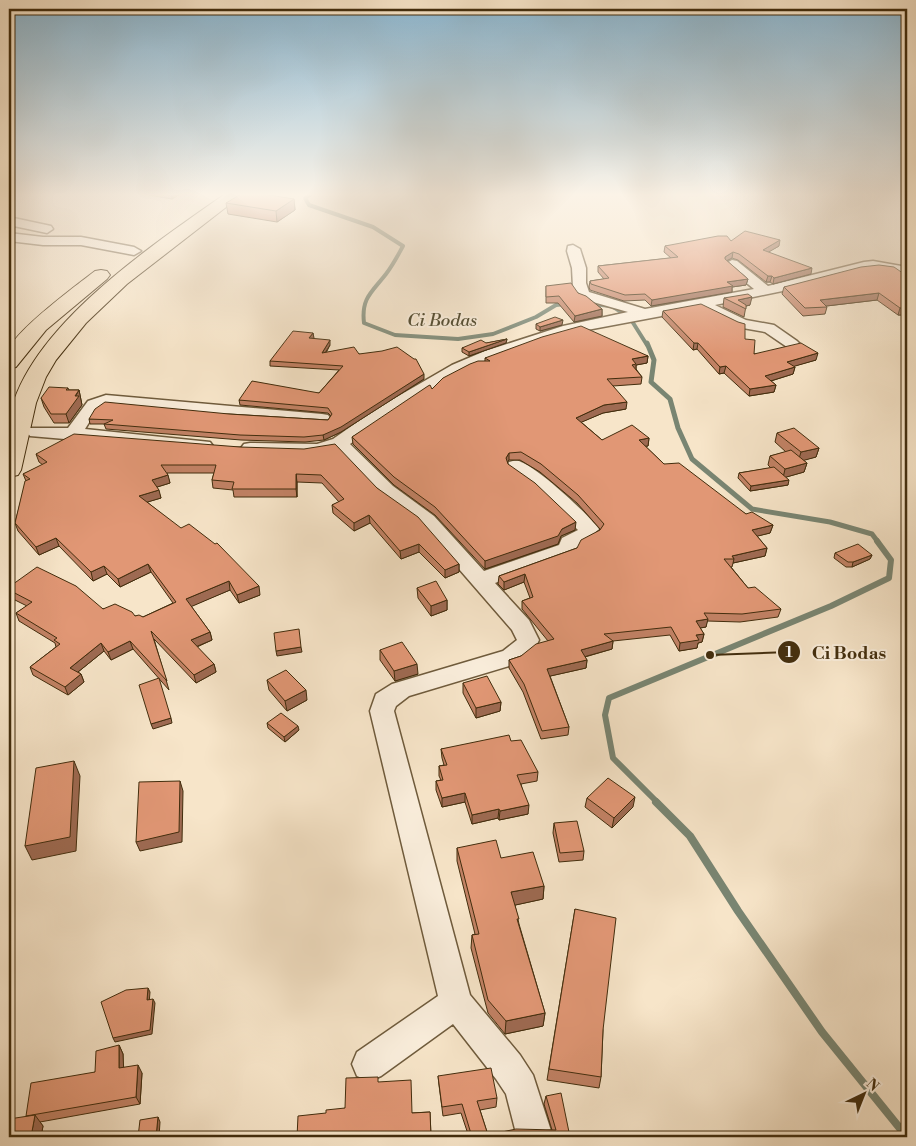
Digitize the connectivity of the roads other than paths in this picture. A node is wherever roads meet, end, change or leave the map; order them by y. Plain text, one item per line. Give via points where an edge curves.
1 (117, 247) edge
2 (137, 247) edge
3 (162, 247) edge
4 (573, 249) dead end
5 (134, 250) junction
6 (732, 264) edge
7 (907, 271) edge
8 (766, 290) junction
9 (701, 304) junction
10 (634, 315) junction
11 (792, 344) edge
12 (9, 363) edge
13 (322, 419) edge
14 (36, 432) dead end
15 (73, 432) junction
16 (339, 444) junction
17 (516, 466) dead end
18 (9, 470) edge
19 (480, 580) junction
20 (456, 1003) junction
21 (369, 1064) dead end
22 (535, 1137) edge

1 - 5 street
2 - 5 highway
3 - 18 highway via 89,307 42,364 14,444
4 - 10 street via 573,256 578,262 579,289 584,296
5 - 12 highway via 50,314
6 - 8 street
7 - 8 street via 864,266
8 - 9 street
9 - 10 street
9 - 11 street via 742,324 769,328
10 - 16 street via 568,329 458,368 382,413
13 - 15 street via 107,399 94,403
14 - 15 street
15 - 16 street via 228,447 316,449
16 - 19 street via 386,490 427,520
17 - 19 street via 543,485 592,532 569,543 569,549
19 - 20 street via 521,626 528,640 524,646 511,657 401,690 385,701 382,711
20 - 21 street
20 - 22 street via 521,1087

